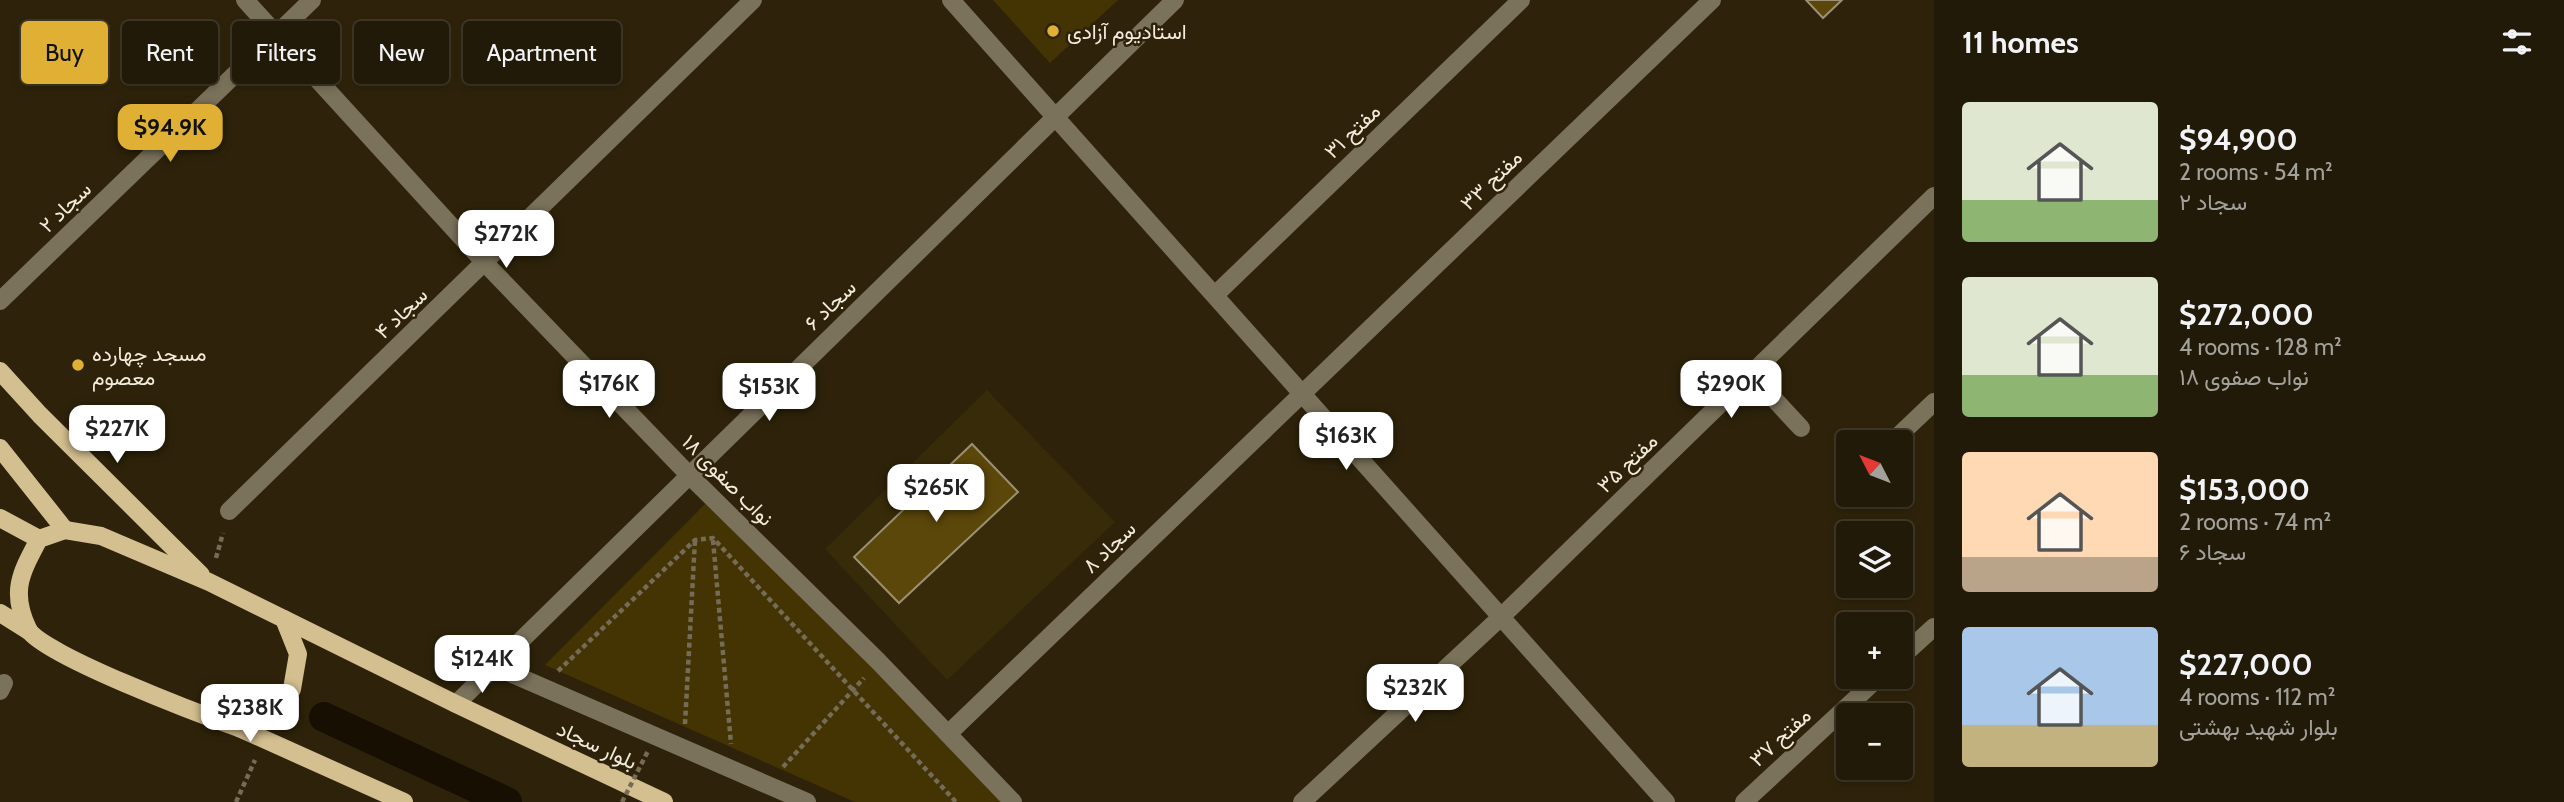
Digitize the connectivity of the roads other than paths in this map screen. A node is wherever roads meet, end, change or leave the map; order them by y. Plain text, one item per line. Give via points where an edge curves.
1 (245, 0) edge
2 (312, 0) edge
3 (753, 0) edge
4 (951, 0) edge
5 (1175, 0) edge
6 (1521, 0) edge
7 (1713, 0) edge
8 (264, 21) edge
9 (290, 21) edge
10 (232, 77) edge
11 (321, 84) edge
12 (1056, 116) junction
13 (1934, 196) edge
14 (485, 263) junction
15 (1215, 295) junction
16 (0, 301) edge
17 (0, 371) edge
18 (1751, 374) junction
19 (1302, 393) junction
20 (1934, 402) edge
21 (1801, 428) dead end
22 (1905, 430) edge
23 (0, 448) edge
24 (689, 475) junction
25 (229, 511) road end
26 (0, 518) edge
27 (65, 530) junction
28 (39, 539) junction
29 (209, 582) junction
30 (0, 613) edge
31 (1501, 617) junction
32 (284, 619) junction
33 (1934, 627) edge
34 (29, 631) junction
35 (1913, 646) edge
36 (494, 666) junction
37 (1866, 689) edge
38 (456, 704) junction
39 (239, 728) junction
40 (948, 734) junction
41 (404, 802) edge
42 (664, 802) edge
43 (807, 802) edge
44 (1013, 802) edge
45 (1302, 802) edge
46 (1666, 802) edge
47 (1744, 802) edge

1 - 8 street, نواب صفوی ۱۸
2 - 9 street, سجاد ۲
3 - 14 street, سجاد ۴
4 - 12 street
5 - 12 street, سجاد ۶
6 - 15 street, مفتح ۳۱
7 - 19 street, مفتح ۳۳
10 - 16 street, سجاد ۲
11 - 14 street, نواب صفوی ۱۸
12 - 15 street
12 - 24 street, سجاد ۶
13 - 18 street, مفتح ۳۵
14 - 24 street, نواب صفوی ۱۸
14 - 25 street, سجاد ۴
15 - 19 street
17 - 29 main road
18 - 21 street
18 - 31 street, مفتح ۳۵
19 - 31 street
19 - 40 street, سجاد ۸
20 - 22 street
23 - 27 main road
24 - 36 street, سجاد ۶
24 - 40 street, نواب صفوی ۱۸
26 - 28 main road
27 - 28 main road
27 - 29 main road, بلوار سجاد via 102,536
28 - 34 main road via 17,591
29 - 32 main road, بلوار سجاد
30 - 34 main road
31 - 45 street, مفتح ۳۵
31 - 46 street
32 - 38 main road, بلوار سجاد
32 - 39 main road via 298,654 292,689 274,713
33 - 35 street
34 - 39 main road via 54,649 116,679
36 - 38 street, سجاد ۶
36 - 43 street
37 - 47 street, مفتح ۳۷
38 - 42 main road, بلوار سجاد
39 - 41 main road
40 - 44 street, نواب صفوی ۱۸

